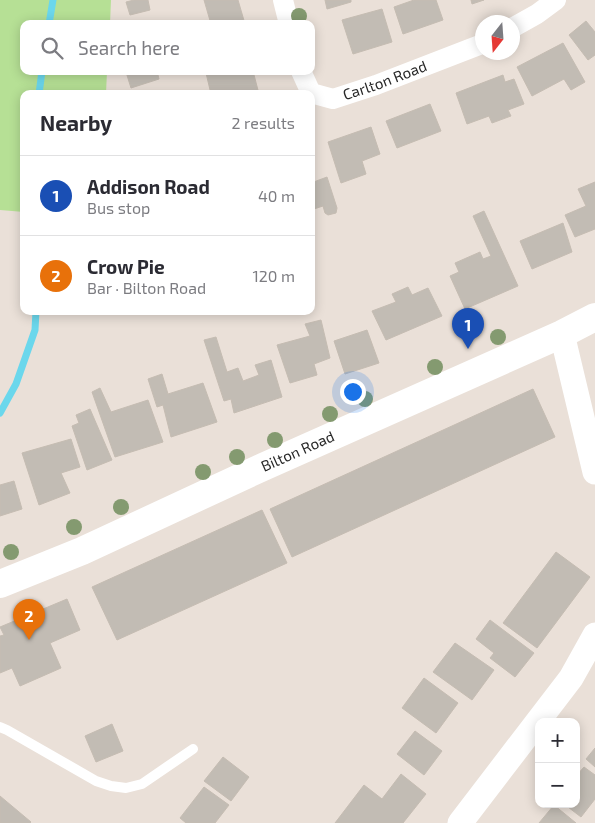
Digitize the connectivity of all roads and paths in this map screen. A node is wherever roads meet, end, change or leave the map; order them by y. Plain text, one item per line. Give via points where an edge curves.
1 (283, 0) edge
2 (556, 0) edge
3 (288, 20) edge
4 (520, 24) edge
5 (475, 47) edge
6 (303, 75) edge
7 (310, 90) edge
8 (315, 94) edge
9 (595, 317) edge
10 (562, 334) junction
11 (595, 472) edge
12 (0, 584) edge
13 (595, 634) edge
14 (0, 727) edge
15 (193, 749) dead end
16 (460, 823) edge

1 - 3 street
2 - 4 street
5 - 8 street, Carlton Road via 333,99
6 - 7 street, Carlton Road
9 - 10 main road, Bilton Road
10 - 11 street
10 - 12 main road, Bilton Road via 82,551
13 - 16 street via 570,678
14 - 15 lane via 96,780 126,788 142,784

